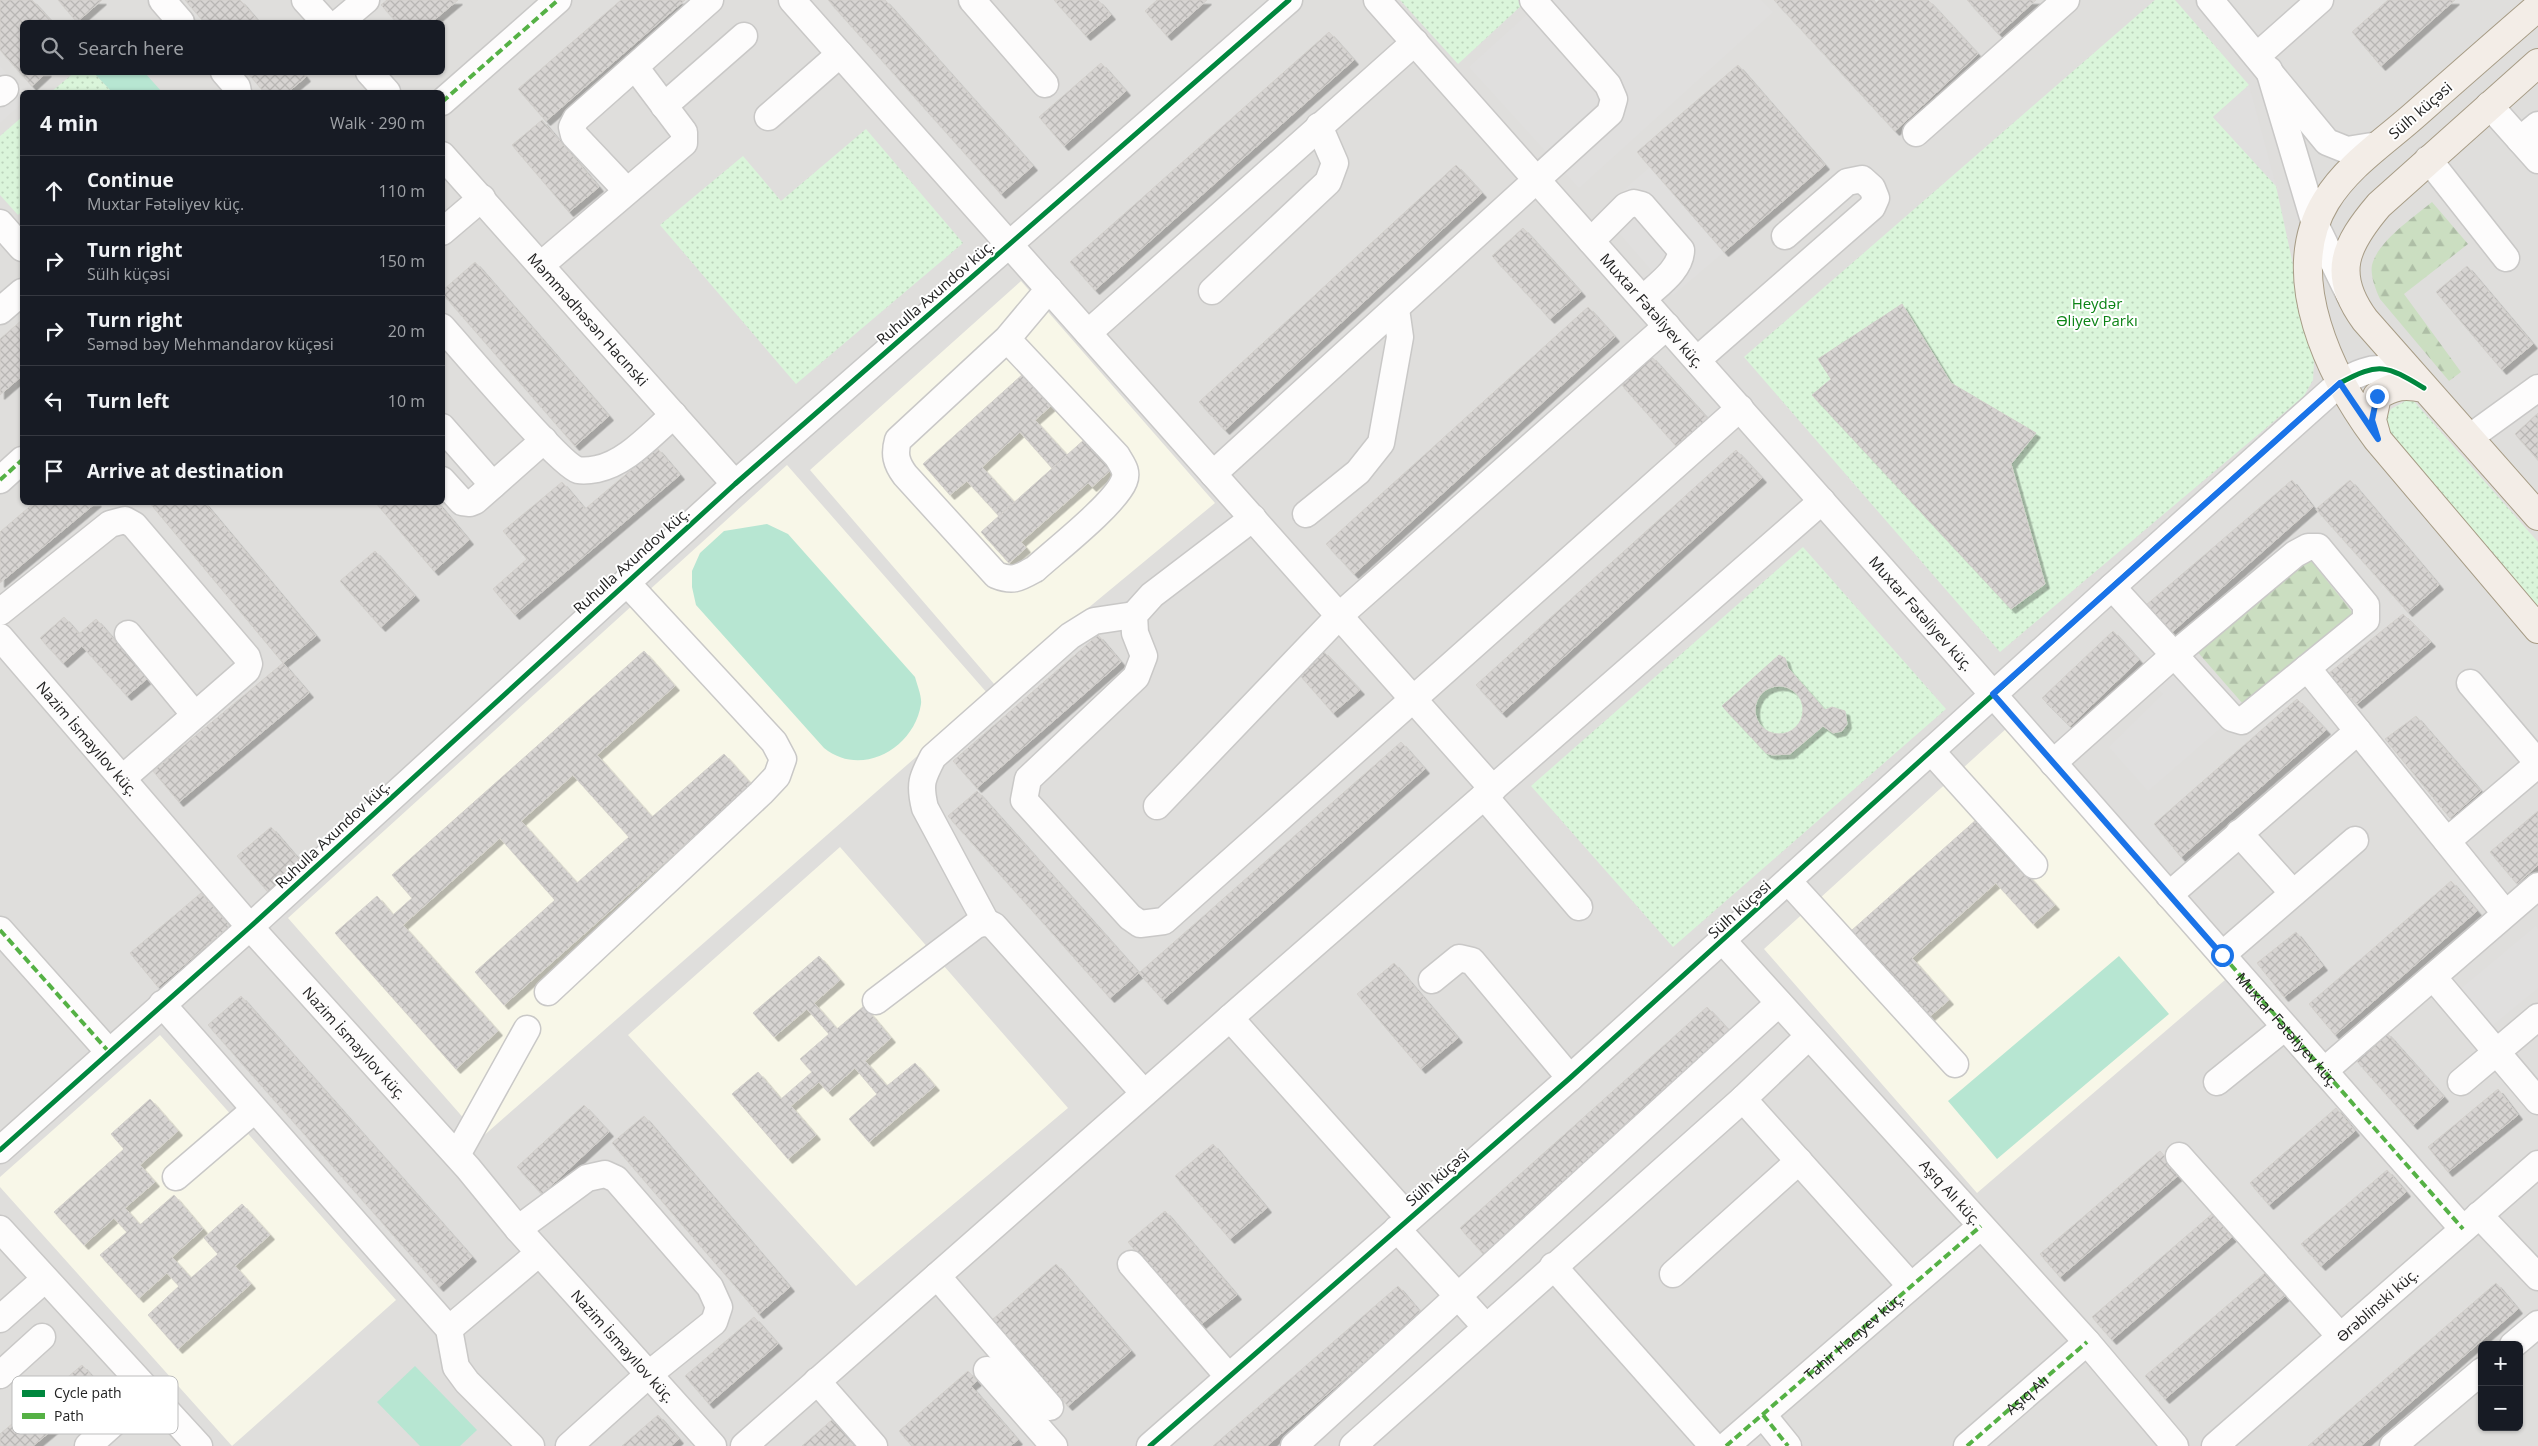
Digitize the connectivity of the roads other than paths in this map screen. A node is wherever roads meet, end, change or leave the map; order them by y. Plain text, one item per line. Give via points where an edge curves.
1 (162, 0) edge
2 (305, 0) edge
3 (366, 0) edge
4 (558, 0) edge
5 (710, 0) edge
6 (792, 0) edge
7 (972, 0) edge
8 (1289, 0) edge
9 (1378, 0) edge
10 (1533, 0) edge
11 (2066, 0) edge
12 (2210, 0) edge
13 (2320, 0) edge
14 (2538, 7) edge
15 (179, 20) edge
16 (323, 20) edge
17 (342, 20) edge
18 (744, 36) dead end
19 (1415, 42) junction
20 (840, 54) junction
21 (2538, 62) edge
22 (2263, 63) junction
23 (635, 67) junction
24 (227, 75) edge
25 (372, 75) edge
26 (1045, 84) dead end
27 (238, 90) edge
28 (385, 90) edge
29 (445, 99) edge
30 (2489, 105) junction
31 (664, 106) junction
32 (768, 117) dead end
33 (1319, 126) junction
34 (2400, 127) junction
35 (2529, 132) edge
36 (1916, 133) dead end
37 (2378, 146) junction
38 (445, 158) edge
39 (2428, 159) junction
40 (2538, 160) edge
41 (1537, 180) junction
42 (627, 191) junction
43 (482, 198) junction
44 (0, 223) edge
45 (2315, 224) junction
46 (445, 229) edge
47 (1785, 236) dead end
48 (1591, 240) junction
49 (1009, 244) junction
50 (20, 246) edge
51 (2506, 258) dead end
52 (541, 265) junction
53 (1049, 289) junction
54 (1212, 291) dead end
55 (20, 294) edge
56 (1643, 299) junction
57 (2352, 300) junction
58 (1396, 309) junction
59 (0, 311) edge
60 (1667, 326) junction
61 (445, 330) edge
62 (1088, 333) junction
63 (1006, 339) junction
64 (1697, 360) junction
65 (2340, 383) junction
66 (2424, 388) junction
67 (2538, 388) edge
68 (1740, 408) junction
69 (674, 415) junction
70 (445, 430) edge
71 (2470, 438) junction
72 (2378, 439) junction
73 (544, 440) junction
74 (20, 462) edge
75 (1213, 474) junction
76 (0, 480) edge
77 (445, 483) edge
78 (735, 484) junction
79 (493, 485) junction
80 (1822, 501) junction
81 (1306, 514) dead end
82 (2538, 516) edge
83 (1252, 518) junction
84 (626, 582) junction
85 (2112, 586) junction
86 (0, 612) edge
87 (1134, 615) junction
88 (1339, 616) junction
89 (2538, 629) edge
90 (128, 634) dead end
91 (0, 637) edge
92 (2174, 655) junction
93 (2307, 668) junction
94 (2470, 683) dead end
95 (1993, 694) junction
96 (1414, 700) junction
97 (196, 715) junction
98 (2358, 732) junction
99 (1930, 751) junction
100 (2054, 763) junction
101 (2538, 763) edge
102 (123, 778) junction
103 (1489, 792) junction
104 (1157, 806) dead end
105 (2239, 833) junction
106 (2355, 840) dead end
107 (2447, 841) junction
108 (2034, 865) dead end
109 (1788, 881) junction
110 (2538, 886) edge
111 (2293, 893) junction
112 (2169, 896) junction
113 (1579, 907) dead end
114 (2505, 913) junction
115 (986, 922) junction
116 (250, 927) junction
117 (0, 930) edge
118 (1723, 941) junction
119 (2222, 955) junction
120 (2433, 976) junction
121 (1432, 980) dead end
122 (548, 992) dead end
123 (876, 1002) dead end
124 (1778, 1003) junction
125 (162, 1004) junction
126 (1230, 1018) junction
127 (2538, 1018) edge
128 (2285, 1027) junction
129 (527, 1029) dead end
130 (1809, 1036) junction
131 (2497, 1051) junction
132 (109, 1052) junction
133 (1956, 1064) dead end
134 (2324, 1071) junction
135 (1570, 1078) junction
136 (2217, 1082) dead end
137 (2461, 1082) dead end
138 (1144, 1093) junction
139 (1743, 1099) junction
140 (2538, 1101) edge
141 (254, 1110) junction
142 (0, 1150) edge
143 (457, 1155) junction
144 (2179, 1156) dead end
145 (1799, 1161) junction
146 (2538, 1164) edge
147 (176, 1177) dead end
148 (2471, 1222) junction
149 (1403, 1224) junction
150 (1981, 1226) junction
151 (0, 1229) edge
152 (518, 1229) junction
153 (539, 1253) junction
154 (1131, 1264) dead end
155 (1553, 1266) junction
156 (1674, 1274) dead end
157 (937, 1276) junction
158 (2538, 1278) edge
159 (45, 1279) junction
160 (1912, 1286) junction
161 (1458, 1296) junction
162 (0, 1319) edge
163 (2538, 1324) edge
164 (1485, 1326) junction
165 (448, 1329) junction
166 (2340, 1336) junction
167 (42, 1337) dead end
168 (2518, 1341) edge
169 (2087, 1342) junction
170 (987, 1370) dead end
171 (2478, 1374) edge
172 (0, 1375) edge
173 (648, 1375) junction
174 (133, 1376) edge
175 (1228, 1376) junction
176 (817, 1381) junction
177 (1050, 1407) dead end
178 (1762, 1416) junction
179 (178, 1424) edge
180 (101, 1434) edge
181 (88, 1446) edge
182 (199, 1446) edge
183 (531, 1446) edge
184 (569, 1446) edge
185 (713, 1446) edge
186 (744, 1446) edge
187 (874, 1446) edge
188 (1054, 1446) edge
189 (1150, 1446) edge
190 (1294, 1446) edge
191 (1353, 1446) edge
192 (1713, 1446) edge
193 (1726, 1446) edge
194 (1788, 1446) edge
195 (1967, 1446) edge
196 (2176, 1446) edge
197 (2215, 1446) edge
198 (2393, 1446) edge

1 - 15 street
2 - 16 street
3 - 17 street
4 - 29 street
5 - 23 street
6 - 20 street
7 - 26 street
8 - 49 street, Ruhulla Axundov küç.
9 - 19 street, Muxtar Fətəliyev küç.
10 - 41 street via 1608,85 1614,99 1610,113
11 - 36 street
12 - 22 street
13 - 22 street
14 - 34 main road, Sülh küçəsi
18 - 31 street
19 - 33 street
19 - 41 street, Muxtar Fətəliyev küç.
20 - 32 street
20 - 49 street
21 - 30 main road
22 - 37 street via 2327,142 2347,150
22 - 45 street
23 - 31 street
23 - 42 street via 572,126 574,135
24 - 27 street
25 - 28 street
30 - 35 street
30 - 39 main road
31 - 42 street via 684,132 684,143
33 - 54 street via 1335,163 1328,182
33 - 62 street
34 - 37 main road, Sülh küçəsi
34 - 39 main road
35 - 40 street
37 - 45 main road, Sülh küçəsi via 2340,183
38 - 43 street, Məmmədhəsən Hacınski
39 - 51 street
39 - 57 main road via 2361,226 2349,247 2345,273
41 - 48 street, Muxtar Fətəliyev küç.
41 - 58 street
42 - 52 street
43 - 46 street
43 - 52 street, Məmmədhəsən Hacınski
44 - 50 street
45 - 57 street
45 - 65 main road via 2308,266 2310,291 2329,358
47 - 64 street via 1847,182 1862,179 1872,188 1876,198 1872,208
48 - 56 street, Muxtar Fətəliyev küç.
48 - 56 street via 1626,206 1634,203 1642,205 1662,227 1681,250 1681,259 1676,268
49 - 53 street
49 - 78 street, Ruhulla Axundov küç.
52 - 69 street, Məmmədhəsən Hacınski
53 - 62 street
53 - 63 street
55 - 59 street
56 - 60 street, Muxtar Fətəliyev küç.
57 - 66 main road via 2365,320
58 - 75 street
58 - 81 street via 1400,337 1381,443 1358,472
60 - 64 street, Muxtar Fətəliyev küç.
60 - 88 street
61 - 73 street
62 - 75 street
63 - 63 street via 898,440 895,451 897,464 905,475 996,575 1008,580 1022,577 1035,569 1114,498 1125,481 1126,470 1117,456
64 - 68 street, Muxtar Fətəliyev küç.
65 - 66 street, Sülh küçəsi via 2374,368 2388,369
65 - 72 main road
65 - 85 street, Sülh küçəsi
66 - 71 main road
66 - 72 main road via 2405,384 2389,388 2377,396 2372,420
67 - 71 street
68 - 80 street, Muxtar Fətəliyev küç.
68 - 96 street
69 - 73 street via 614,465 595,470 578,470
69 - 78 street, Məmmədhəsən Hacınski
70 - 79 street
71 - 82 main road
72 - 89 main road
73 - 79 street
74 - 76 street
75 - 83 street
77 - 79 street via 462,502 470,503
78 - 84 street, Ruhulla Axundov küç.
80 - 95 street, Muxtar Fətəliyev küç.
80 - 103 street
83 - 87 street via 1152,595
83 - 88 street
84 - 116 street, Ruhulla Axundov küç.
84 - 122 street via 774,742 783,759 777,776 761,793
85 - 92 street
85 - 95 street, Sülh küçəsi
86 - 97 street via 110,524 125,520 134,525 247,657 247,670
87 - 96 street via 1135,634 1144,656 1136,677 1028,779 1024,800 1130,917 1140,924 1164,921
87 - 115 street via 1094,621 1070,636 933,757 922,780 925,808
88 - 96 street
88 - 104 street
90 - 97 street
91 - 102 street, Nazim İsmayılov küç.
92 - 93 street via 2232,718 2242,721
92 - 93 street via 2295,554 2308,547 2318,547 2366,605 2366,620
92 - 100 street
93 - 98 street
94 - 101 street
95 - 99 street, Sülh küçəsi
95 - 100 street, Muxtar Fətəliyev küç.
96 - 103 street
97 - 102 street
98 - 105 street
98 - 107 street
99 - 108 street
99 - 109 street, Sülh küçəsi
100 - 112 street, Muxtar Fətəliyev küç.
101 - 107 street
102 - 116 street, Nazim İsmayılov küç.
103 - 113 street
103 - 126 street
105 - 111 street
105 - 112 street
106 - 111 street
107 - 114 street
109 - 118 street, Sülh küçəsi
109 - 133 street
110 - 114 street
111 - 119 street
112 - 119 street, Muxtar Fətəliyev küç.
114 - 120 street
115 - 123 street via 976,925
115 - 138 street via 1001,933
116 - 125 street, Ruhulla Axundov küç.
116 - 143 street, Nazim İsmayılov küç.
117 - 132 street
118 - 124 street, Aşıq Alı küç.
118 - 135 street, Sülh küçəsi
119 - 128 street, Muxtar Fətəliyev küç.
120 - 131 street
120 - 134 street
121 - 135 street via 1459,958 1472,961
124 - 130 street, Aşıq Alı küç.
124 - 161 street
125 - 132 street, Ruhulla Axundov küç.
125 - 141 street
126 - 138 street
126 - 149 street
127 - 131 street
128 - 134 street, Muxtar Fətəliyev küç.
128 - 136 street
129 - 143 street
130 - 139 street
130 - 150 street, Aşıq Alı küç.
131 - 137 street
131 - 140 street
132 - 142 street, Ruhulla Axundov küç.
134 - 148 street, Muxtar Fətəliyev küç.
135 - 149 street, Sülh küçəsi
138 - 157 street
139 - 145 street
139 - 155 street
141 - 147 street
141 - 165 street
143 - 152 street, Nazim İsmayılov küç.
144 - 166 street
145 - 156 street
145 - 160 street
146 - 148 street, Ərəblinski küç.
148 - 158 street, Muxtar Fətəliyev küç.
148 - 166 street, Ərəblinski küç.
149 - 161 street
149 - 175 street, Sülh küçəsi
150 - 160 street, Tahir Hacıyev küç.
150 - 169 street, Aşıq Alı küç.
151 - 159 street
152 - 153 street, Nazim İsmayılov küç.
152 - 173 street via 587,1178 605,1174 616,1179 710,1287 719,1307 714,1322
153 - 165 street
153 - 173 street, Nazim İsmayılov küç.
154 - 175 street
155 - 164 street
155 - 192 street
157 - 176 street
157 - 177 street
159 - 162 street
159 - 174 street
160 - 178 street, Tahir Hacıyev küç.
161 - 164 street
161 - 190 street
163 - 168 street
164 - 191 street
165 - 183 street via 456,1367
166 - 197 street, Ərəblinski küç.
167 - 172 street
169 - 195 street, Aşıq Alı
169 - 196 street, Aşıq Alı küç.
170 - 188 street
171 - 198 street
173 - 184 street
173 - 185 street, Nazim İsmayılov küç.
175 - 189 street, Sülh küçəsi
176 - 186 street
176 - 187 street
178 - 193 street, Tahir Hacıyev küç.
178 - 194 street
179 - 182 street
180 - 181 street

